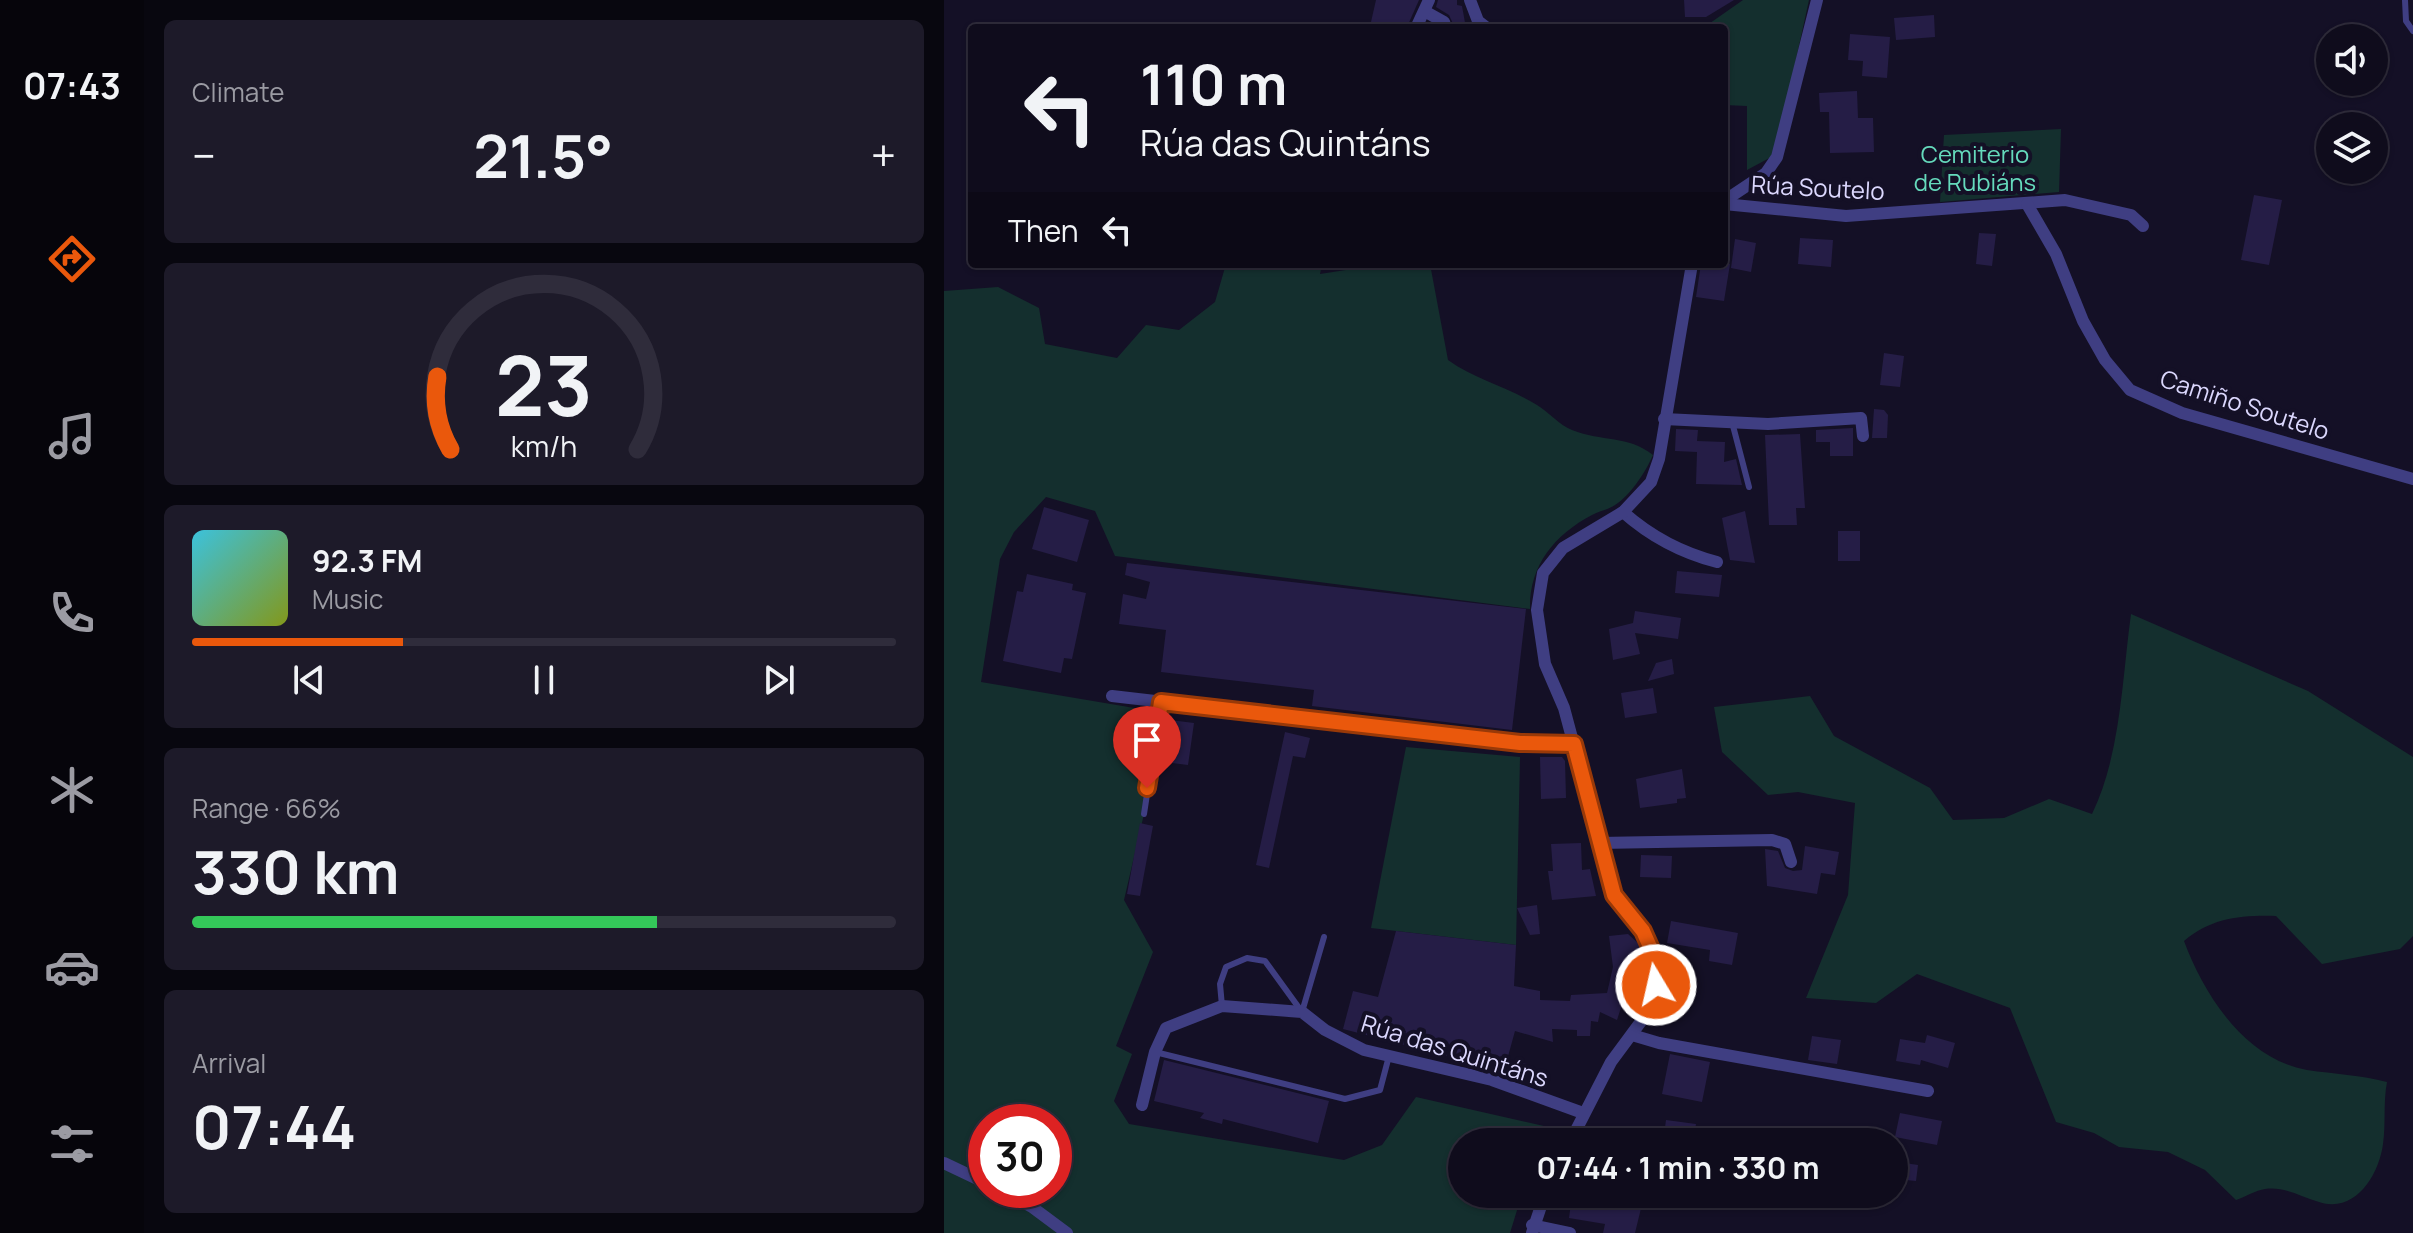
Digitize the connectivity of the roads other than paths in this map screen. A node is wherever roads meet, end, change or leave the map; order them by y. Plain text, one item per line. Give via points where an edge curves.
1 (1470, 0) edge
2 (1817, 0) edge
3 (2405, 0) edge
4 (1427, 6) edge
5 (1418, 24) edge
6 (1445, 24) edge
7 (1482, 24) edge
8 (2413, 31) edge
9 (1728, 200) edge
10 (1728, 203) edge
11 (2027, 204) junction
12 (2143, 226) dead end
13 (1691, 268) edge
14 (1664, 419) junction
15 (1732, 422) junction
16 (1863, 436) dead end
17 (2413, 479) edge
18 (1749, 487) dead end
19 (1623, 512) junction
20 (1717, 562) dead end
21 (1112, 696) dead end
22 (1161, 702) junction
23 (1574, 744) junction
24 (1144, 814) dead end
25 (1599, 843) junction
26 (1791, 862) dead end
27 (1324, 937) dead end
28 (1222, 1006) junction
29 (1302, 1012) junction
30 (1632, 1035) junction
31 (1155, 1052) junction
32 (1389, 1056) junction
33 (1928, 1091) dead end
34 (1142, 1105) dead end
35 (1583, 1113) junction
36 (1576, 1128) edge
37 (944, 1163) edge
38 (968, 1174) edge
39 (1033, 1208) edge
40 (1540, 1208) edge
41 (1532, 1229) edge
42 (1067, 1233) edge
43 (1570, 1233) edge

1 - 7 street
2 - 9 street, Rúa Soutelo via 1777,157 1766,173
3 - 8 lane via 2406,21
4 - 5 street
4 - 6 street
10 - 11 street, Rúa Soutelo via 1846,216
11 - 12 street, Rúa Soutelo via 2065,200 2131,215
11 - 17 street, Camiño Soutelo via 2056,254 2083,321 2130,390 2182,413
13 - 14 street
14 - 15 street
14 - 19 street via 1651,482
15 - 16 street via 1861,418
15 - 18 lane
19 - 20 street via 1690,555
19 - 23 street via 1563,548 1543,573 1537,610 1545,664
21 - 22 street
22 - 23 street via 1520,743
22 - 24 lane
23 - 25 street
25 - 26 street via 1772,840 1785,844
25 - 30 street via 1614,895 1643,931 1655,958 1652,999
27 - 29 lane
28 - 29 street
28 - 29 lane via 1220,984 1226,967 1247,958 1265,961
28 - 31 street via 1166,1028
29 - 32 street, Rúa das Quintáns via 1364,1050
30 - 33 street
30 - 35 street
31 - 32 lane via 1345,1099 1380,1090
31 - 34 street
32 - 35 street, Rúa das Quintáns via 1492,1080
35 - 36 street
37 - 38 street
39 - 42 street
40 - 41 street
41 - 43 street

